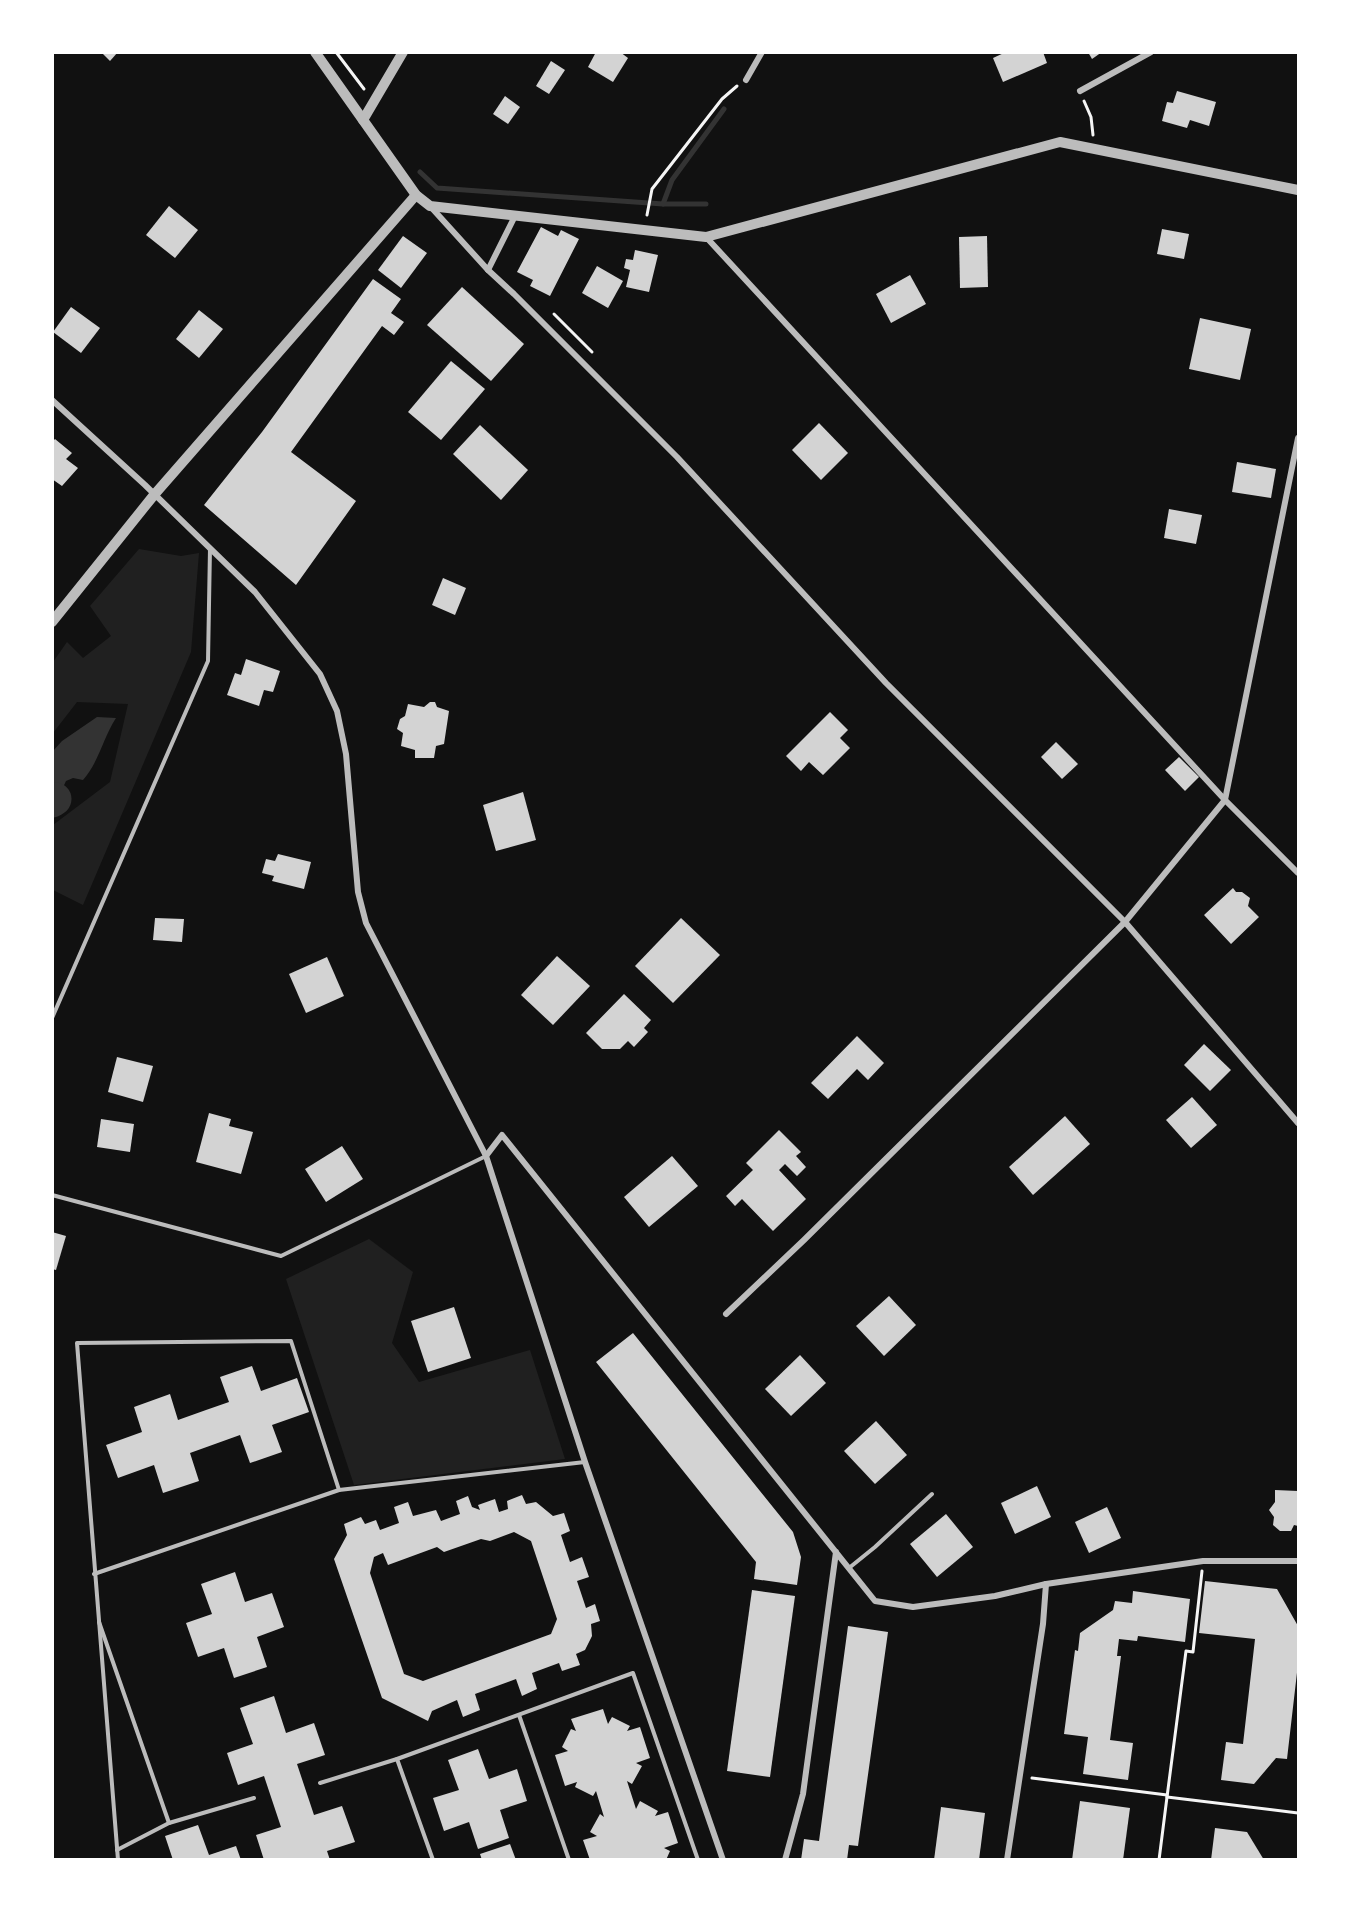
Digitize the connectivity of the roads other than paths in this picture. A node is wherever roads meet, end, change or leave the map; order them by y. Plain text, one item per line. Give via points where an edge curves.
1 (315, 52) edge
2 (403, 52) edge
3 (762, 52) edge
4 (1151, 52) edge
5 (746, 80) road end
6 (1080, 91) road end
7 (363, 120) junction
8 (1299, 190) edge
9 (416, 195) junction
10 (430, 206) junction
11 (515, 216) junction
12 (706, 237) junction
13 (488, 270) junction
14 (52, 400) edge
15 (1299, 438) edge
16 (154, 495) junction
17 (210, 547) junction
18 (52, 622) edge
19 (1225, 800) junction
20 (1299, 873) edge
21 (1125, 922) junction
22 (52, 1018) edge
23 (1299, 1123) edge
24 (486, 1156) junction
25 (52, 1195) edge
26 (726, 1314) dead end
27 (585, 1462) junction
28 (339, 1490) junction
29 (932, 1494) dead end
30 (836, 1552) junction
31 (1299, 1561) edge
32 (849, 1568) junction
33 (94, 1574) junction
34 (1046, 1584) junction
35 (97, 1616) junction
36 (519, 1715) junction
37 (397, 1759) junction
38 (320, 1783) dead end
39 (254, 1798) dead end
40 (169, 1823) junction
41 (117, 1850) junction
42 (118, 1860) edge
43 (433, 1860) edge
44 (569, 1860) edge
45 (698, 1860) edge
46 (723, 1860) edge
47 (784, 1860) edge
48 (1007, 1860) edge

1 - 7 street
2 - 7 street
3 - 5 street
4 - 6 street
7 - 9 street
8 - 12 street via 1060,142
9 - 10 street
9 - 16 street
10 - 11 street
10 - 13 street
11 - 12 street
11 - 13 street
12 - 19 street
13 - 21 street via 677,457 885,683
14 - 16 street
15 - 19 street
16 - 17 street
16 - 18 street
17 - 22 lane via 208,661
17 - 24 street via 255,592 320,674 337,711 346,754 358,892 366,923
19 - 20 street
19 - 21 street
21 - 23 street
21 - 26 street
24 - 25 lane via 281,1256
24 - 27 street
24 - 30 street via 502,1136
27 - 28 lane
27 - 46 street
28 - 33 lane
28 - 33 lane via 291,1341 77,1343
29 - 32 lane
30 - 32 street
30 - 47 street via 803,1794
31 - 34 street via 1203,1561
32 - 34 street via 875,1601 913,1607 995,1596
33 - 35 lane
34 - 48 street
35 - 40 lane
35 - 41 lane
36 - 37 lane
36 - 44 lane
36 - 45 lane via 633,1673
37 - 38 lane
37 - 43 lane
39 - 40 lane
40 - 41 lane
41 - 42 lane

